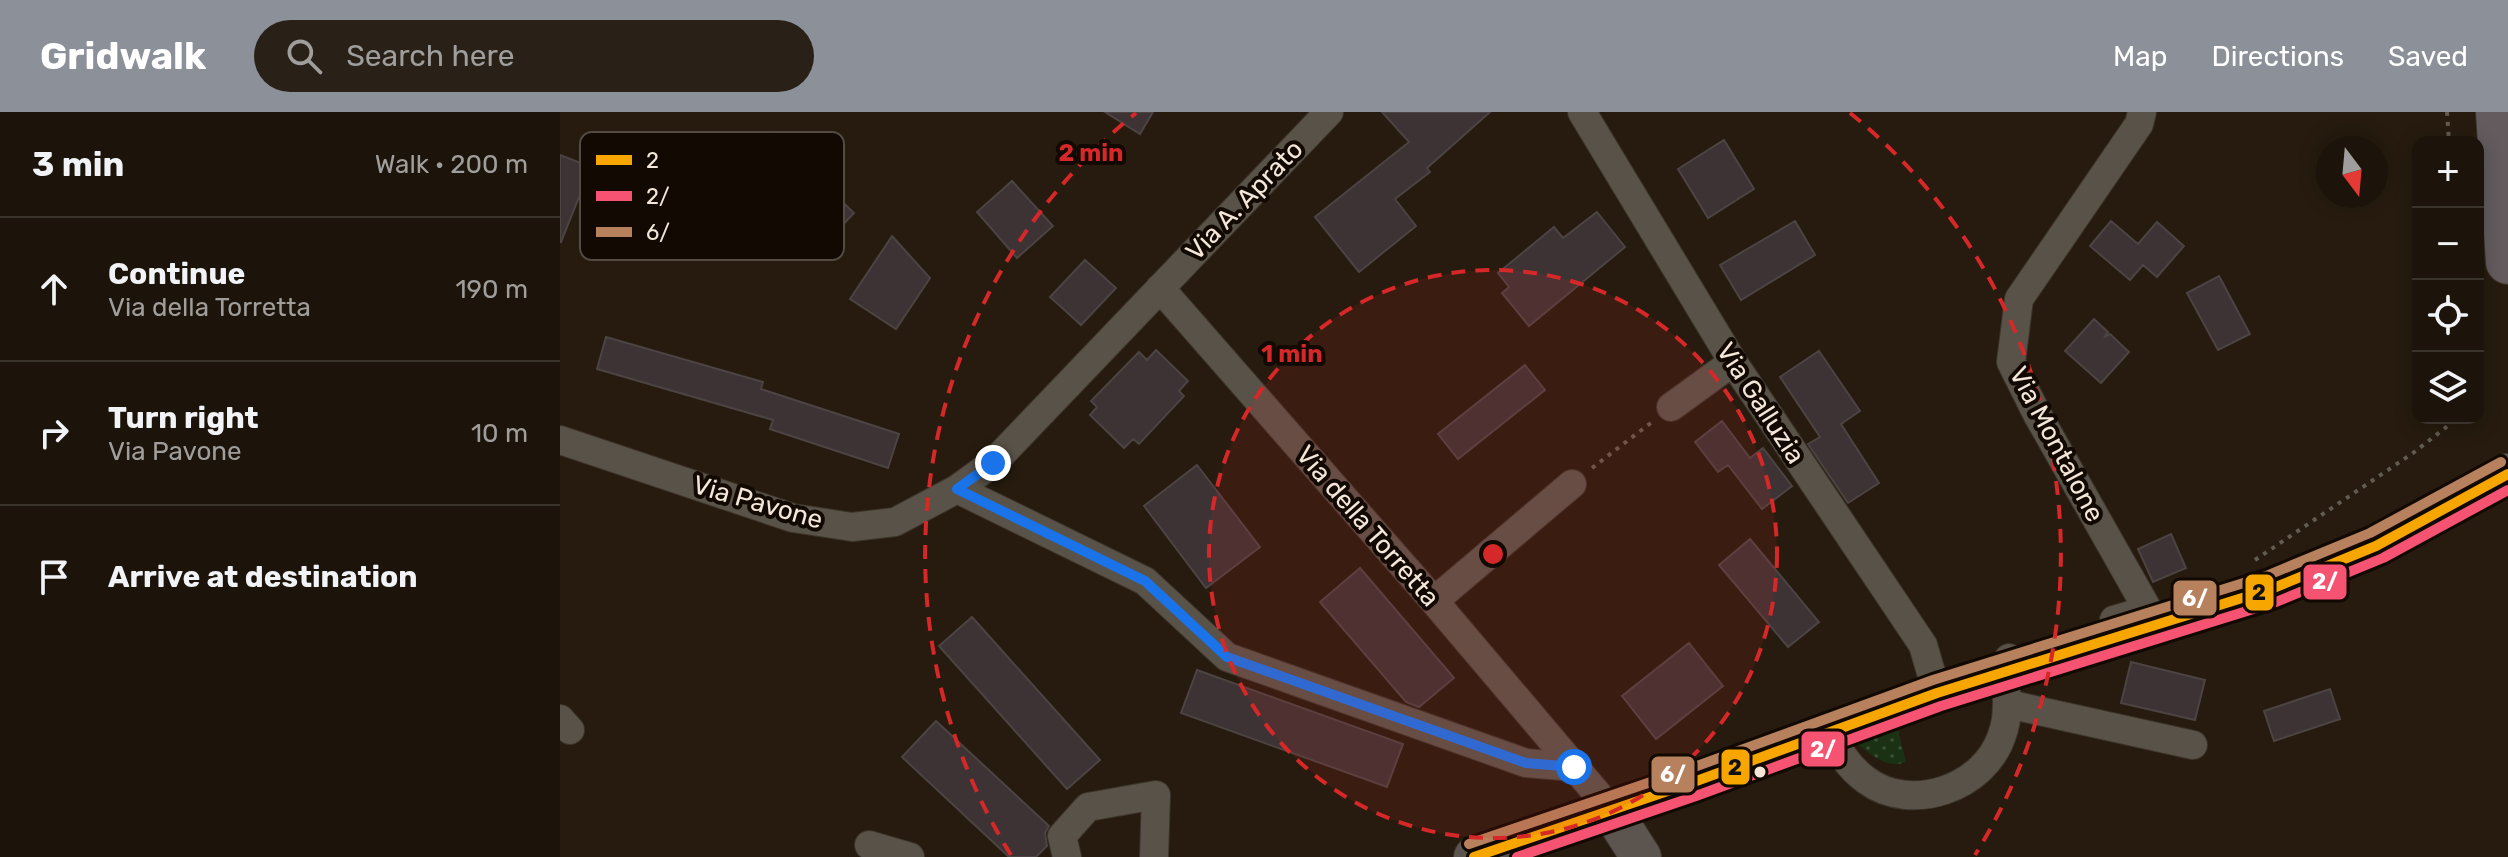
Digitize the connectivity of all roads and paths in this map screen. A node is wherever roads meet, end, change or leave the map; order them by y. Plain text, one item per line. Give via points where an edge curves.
1 (1329, 112) edge
2 (1582, 112) edge
3 (2142, 112) edge
4 (2447, 112) edge
5 (2498, 112) edge
6 (2449, 136) edge
7 (2508, 262) edge
8 (1160, 288) junction
9 (1733, 362) junction
10 (1671, 407) joint
11 (2450, 424) edge
12 (560, 440) edge
13 (993, 463) joint
14 (2508, 474) edge
15 (1572, 484) joint
16 (957, 489) junction
17 (2252, 561) dead end
18 (1434, 601) junction
19 (2005, 688) junction
20 (1937, 693) junction
21 (1829, 732) junction
22 (2193, 745) dead end
23 (1574, 767) junction
24 (1611, 810) junction
25 (869, 845) dead end
26 (910, 857) edge
27 (1067, 857) edge
28 (1154, 857) edge
29 (1474, 857) edge
30 (1641, 857) edge

1 - 8 street, Via A. Aprato
2 - 9 street, Via Galluzia
3 - 19 street, Via Montalone via 2139,124 2019,299 2011,362 2148,610 2012,652
4 - 6 path
5 - 7 highway
8 - 13 street, Via A. Aprato
8 - 18 street, Via della Torretta
9 - 10 street
9 - 20 street, Via Galluzia via 1923,645
10 - 15 path
11 - 17 path
12 - 16 street, Via Pavone via 793,518 852,527 895,522
13 - 16 street, Via Pavone
14 - 19 main road via 2376,546
15 - 18 street
16 - 23 street via 1145,581 1227,657 1526,763
18 - 23 street, Via della Torretta
19 - 20 main road
19 - 21 street via 2002,736 1986,764 1961,784 1930,795 1898,794 1868,782 1844,760
19 - 22 street
20 - 21 main road
21 - 24 main road
23 - 24 street, Via della Torretta
24 - 29 main road
24 - 30 main road, Via della Torretta
25 - 26 street
27 - 28 street via 1062,836 1088,807 1156,795

